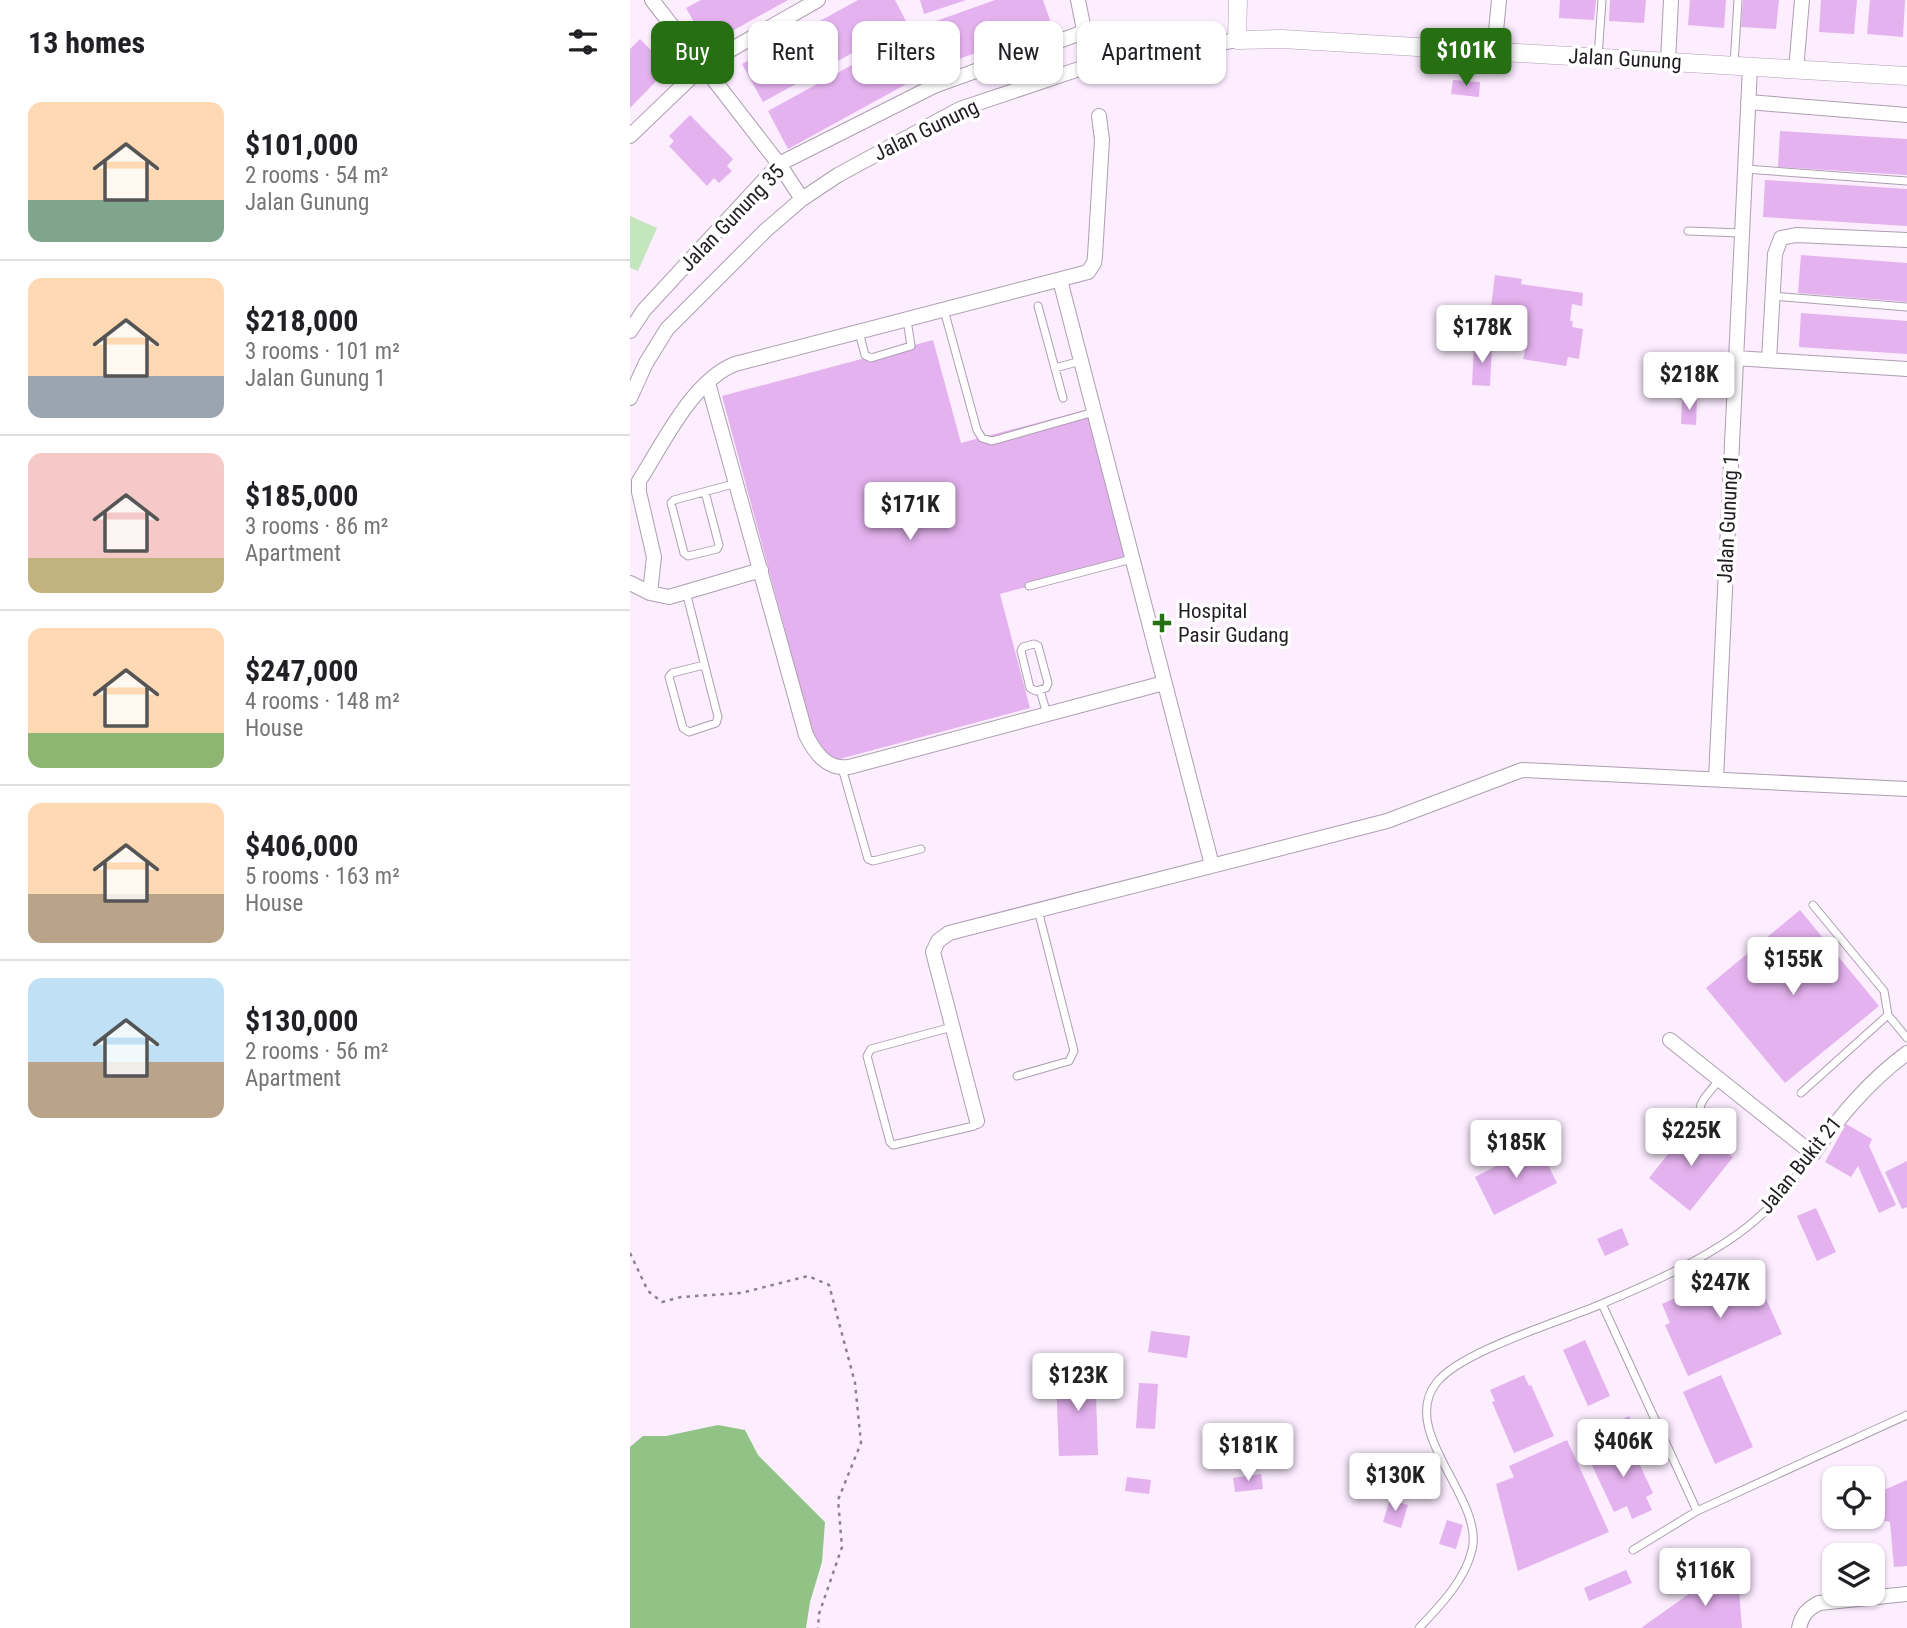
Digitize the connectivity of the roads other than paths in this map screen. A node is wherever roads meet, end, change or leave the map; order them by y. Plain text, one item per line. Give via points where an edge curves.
1 (652, 0) edge
2 (818, 0) edge
3 (1078, 0) edge
4 (1238, 0) edge
5 (1499, 0) edge
6 (1602, 0) edge
7 (1671, 0) edge
8 (1738, 0) edge
9 (1802, 0) edge
10 (669, 21) edge
11 (1082, 21) edge
12 (1077, 35) edge
13 (1237, 40) junction
14 (1226, 42) edge
15 (734, 48) edge
16 (1494, 52) junction
17 (1598, 58) junction
18 (1668, 62) junction
19 (1742, 66) junction
20 (1077, 70) edge
21 (1796, 70) junction
22 (1907, 76) edge
23 (684, 84) edge
24 (718, 84) edge
25 (1748, 102) junction
26 (1907, 115) edge
27 (1099, 116) dead end
28 (630, 136) edge
29 (779, 164) junction
30 (1745, 169) junction
31 (1907, 181) edge
32 (802, 199) junction
33 (1688, 231) dead end
34 (1741, 233) junction
35 (1907, 240) edge
36 (1060, 280) junction
37 (1773, 296) junction
38 (1038, 306) dead end
39 (1907, 307) edge
40 (944, 310) junction
41 (907, 320) junction
42 (630, 331) edge
43 (859, 332) junction
44 (1735, 358) junction
45 (1769, 360) junction
46 (1081, 361) junction
47 (1055, 368) junction
48 (1907, 369) edge
49 (708, 383) junction
50 (630, 398) edge
51 (1063, 398) dead end
52 (1095, 412) junction
53 (737, 483) junction
54 (705, 492) junction
55 (1132, 559) junction
56 (761, 570) junction
57 (630, 583) edge
58 (1029, 586) dead end
59 (630, 592) edge
60 (686, 592) junction
61 (650, 593) junction
62 (704, 664) junction
63 (1164, 683) junction
64 (1040, 690) junction
65 (1047, 714) junction
66 (842, 768) junction
67 (1716, 779) junction
68 (1907, 789) edge
69 (921, 849) dead end
70 (1212, 865) junction
71 (1813, 905) dead end
72 (1038, 910) junction
73 (1888, 1015) junction
74 (952, 1027) junction
75 (1907, 1038) edge
76 (1670, 1040) dead end
77 (1907, 1053) edge
78 (1017, 1076) dead end
79 (1720, 1079) junction
80 (1801, 1093) dead end
81 (977, 1121) joint
82 (1717, 1132) dead end
83 (1813, 1154) junction
84 (1602, 1304) junction
85 (1907, 1415) edge
86 (1697, 1511) junction
87 (1633, 1550) dead end
88 (1907, 1594) edge
89 (1419, 1628) edge
90 (1799, 1628) edge

1 - 10 street
2 - 15 street
3 - 11 street
4 - 13 street
5 - 16 street
6 - 17 lane
7 - 18 street
8 - 19 lane
9 - 21 street
12 - 29 street, Jalan Gunung 35 via 934,86
13 - 14 street, Jalan Gunung
13 - 16 street, Jalan Gunung
16 - 17 street, Jalan Gunung
17 - 18 street, Jalan Gunung
18 - 19 street, Jalan Gunung
19 - 21 street, Jalan Gunung
19 - 25 street, Jalan Gunung 1
20 - 32 street, Jalan Gunung via 960,109
21 - 22 street, Jalan Gunung
23 - 28 street
24 - 29 street
25 - 26 street
25 - 30 street, Jalan Gunung 1
27 - 36 street via 1094,263 1088,272
29 - 32 street
29 - 42 street, Jalan Gunung 35 via 644,310
30 - 31 lane
30 - 34 street, Jalan Gunung 1
32 - 50 street, Jalan Gunung via 667,329
33 - 34 lane
34 - 44 street, Jalan Gunung 1
35 - 37 street via 1781,238 1775,254
36 - 40 street
36 - 46 street
37 - 39 lane
37 - 45 street
38 - 47 lane
40 - 41 street
40 - 52 lane via 982,438 992,441
41 - 43 street
41 - 43 lane via 911,346 871,359 865,355
43 - 49 street via 735,364
44 - 45 street
44 - 67 street, Jalan Gunung 1
45 - 48 street
46 - 47 lane
46 - 52 street
47 - 51 lane
49 - 53 street
49 - 61 street via 689,402 639,481 654,557
52 - 55 street
53 - 54 lane
53 - 56 street
54 - 54 lane via 671,503 688,556 719,545
55 - 58 lane
55 - 63 street
56 - 60 street
56 - 66 street via 806,735 826,763
57 - 61 street
59 - 61 street
60 - 61 street via 669,597
60 - 62 lane
62 - 62 lane via 717,721 689,732 683,728 669,677
63 - 65 street
63 - 70 street
64 - 64 lane via 1030,688 1021,651 1034,644 1048,683
64 - 65 lane
65 - 66 street
66 - 69 lane via 868,859
67 - 68 street
67 - 70 street via 1521,770 1387,821
70 - 72 street
71 - 73 lane via 1884,991
72 - 74 street via 949,933 937,941 933,952
72 - 78 lane via 1074,1056 1069,1062
73 - 75 lane
73 - 80 lane
74 - 81 street
74 - 81 lane via 871,1049 867,1056 893,1145 974,1126
76 - 79 street
77 - 83 street, Jalan Bukit 21 via 1850,1104
79 - 82 lane via 1698,1112
79 - 83 street
83 - 84 lane, Jalan Bukit 21 via 1762,1215 1725,1242
84 - 86 lane
84 - 89 lane, Jalan Bukit 21 via 1471,1356 1436,1382 1426,1409 1430,1430 1453,1486 1464,1500 1473,1548 1460,1579
85 - 86 lane
86 - 87 lane
88 - 90 street via 1819,1603 1801,1617

